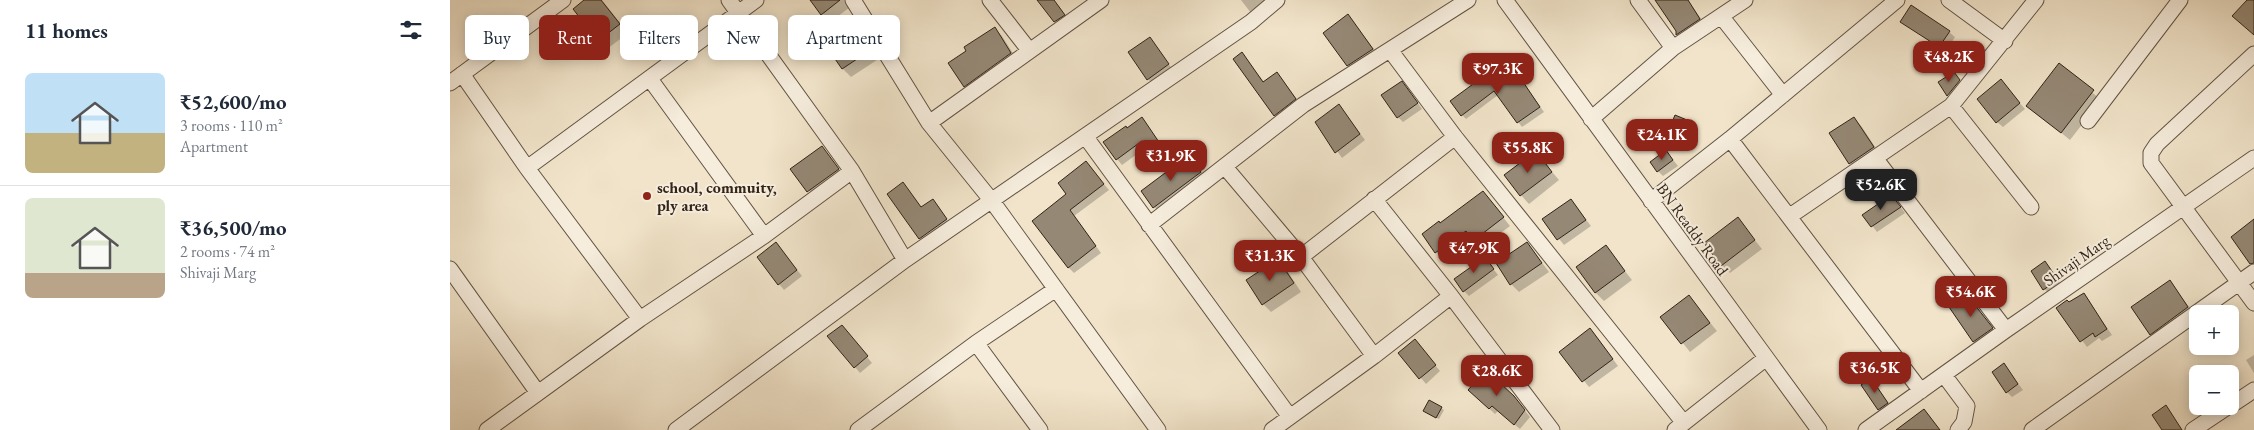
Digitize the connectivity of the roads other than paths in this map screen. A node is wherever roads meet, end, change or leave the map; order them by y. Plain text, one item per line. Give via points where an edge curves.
1 (563, 0) edge
2 (729, 0) edge
3 (756, 0) edge
4 (853, 0) edge
5 (990, 0) edge
6 (1100, 0) edge
7 (1276, 0) edge
8 (1468, 0) edge
9 (1505, 0) edge
10 (1638, 0) edge
11 (1745, 0) edge
12 (1897, 0) edge
13 (1949, 0) edge
14 (2036, 0) edge
15 (2180, 0) edge
16 (739, 13) junction
17 (1721, 16) junction
18 (2006, 41) junction
19 (1673, 48) junction
20 (1029, 50) junction
21 (1390, 50) junction
22 (2254, 54) edge
23 (456, 79) edge
24 (650, 79) junction
25 (1783, 94) junction
26 (1951, 106) junction
27 (1591, 118) junction
28 (2088, 121) dead end
29 (929, 123) junction
30 (1085, 136) junction
31 (1455, 137) junction
32 (1730, 139) junction
33 (1875, 158) junction
34 (2254, 158) edge
35 (1225, 167) junction
36 (527, 168) junction
37 (852, 171) junction
38 (1374, 199) junction
39 (992, 201) junction
40 (1651, 201) junction
41 (2183, 206) junction
42 (2031, 207) dead end
43 (1790, 216) junction
44 (1149, 224) junction
45 (764, 236) junction
46 (1300, 258) junction
47 (905, 260) junction
48 (450, 269) edge
49 (2254, 272) edge
50 (2239, 283) junction
51 (1056, 289) junction
52 (1450, 296) junction
53 (2254, 303) edge
54 (640, 319) junction
55 (2006, 330) junction
56 (976, 343) junction
57 (1374, 356) junction
58 (1766, 358) junction
59 (1944, 375) junction
60 (2254, 390) edge
61 (1921, 391) junction
62 (538, 393) junction
63 (2239, 400) edge
64 (2216, 415) edge
65 (1290, 417) junction
66 (1679, 426) edge
67 (487, 430) edge
68 (676, 430) edge
69 (858, 430) edge
70 (1040, 430) edge
71 (1158, 430) edge
72 (1272, 430) edge
73 (1552, 430) edge
74 (1819, 430) edge
75 (1866, 430) edge
76 (1958, 430) edge
77 (2032, 430) edge
78 (2193, 430) edge

1 - 23 street
2 - 16 street
3 - 16 street
4 - 29 street
5 - 20 street
6 - 20 street
7 - 30 street via 1251,22
8 - 21 street
9 - 27 street, BN Readdy Road
10 - 19 street
11 - 17 street
12 - 25 street
13 - 18 street
14 - 18 street
15 - 28 street
16 - 24 street
16 - 37 street
17 - 19 street
17 - 25 street
18 - 26 street
19 - 27 street
20 - 29 street
21 - 31 street
21 - 35 street via 1303,105
22 - 41 street via 2151,153 2151,163
23 - 36 street
24 - 36 street
24 - 45 street
25 - 32 street
26 - 33 street
26 - 42 street
27 - 40 street, BN Readdy Road
29 - 39 street
30 - 39 street
30 - 44 street
31 - 38 street
31 - 66 street
32 - 40 street
32 - 43 street
33 - 43 street
33 - 55 street
34 - 41 street, Shivaji Marg
35 - 44 street
35 - 46 street
36 - 54 street
37 - 45 street
37 - 47 street
38 - 46 street
38 - 52 street
39 - 47 street
39 - 51 street
40 - 58 street, BN Readdy Road
41 - 50 street
41 - 55 street, Shivaji Marg
43 - 61 street
44 - 65 street
45 - 54 street
46 - 57 street
47 - 68 street
48 - 62 street
49 - 50 street
50 - 53 street
50 - 77 street
51 - 56 street
51 - 71 street
52 - 57 street
52 - 73 street
54 - 62 street
55 - 59 street, Shivaji Marg
56 - 69 street
56 - 70 street
57 - 65 street
58 - 66 street
58 - 74 street, BN Readdy Road
59 - 61 street, Shivaji Marg
59 - 76 street via 1967,406 1964,422
60 - 63 street
61 - 75 street, Shivaji Marg
62 - 67 street
64 - 78 street
65 - 72 street

